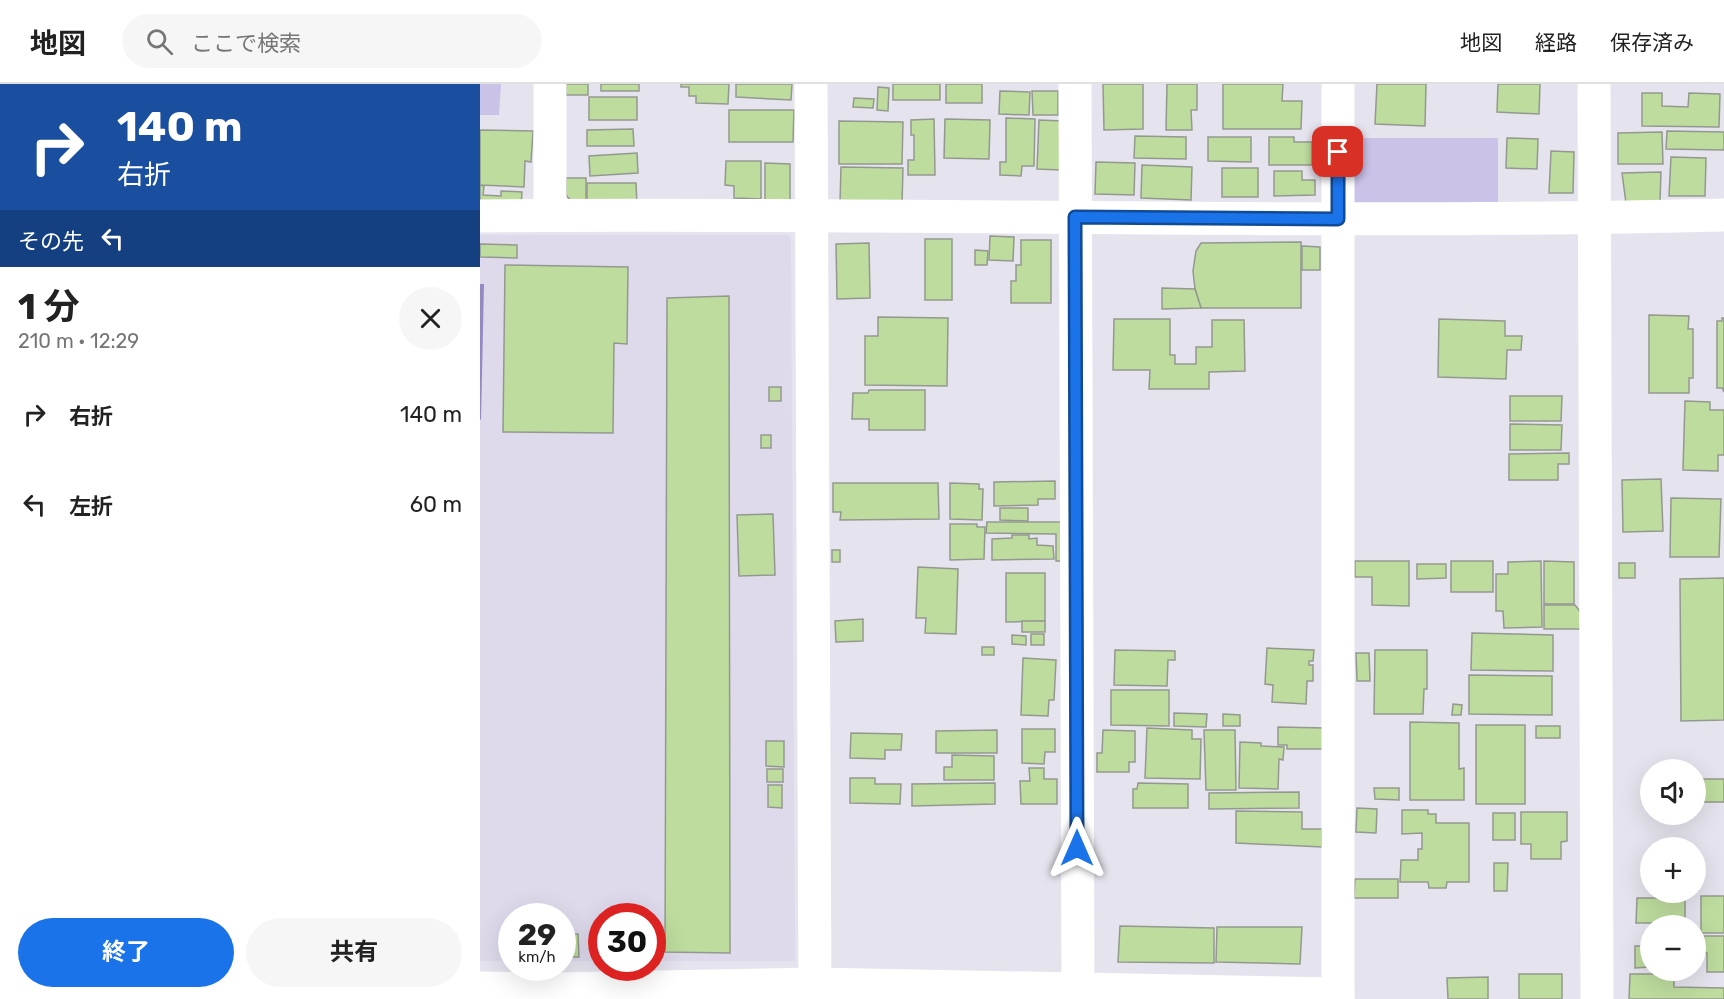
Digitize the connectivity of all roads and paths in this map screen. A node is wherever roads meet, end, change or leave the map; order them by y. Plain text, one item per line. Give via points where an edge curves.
1 (550, 84) edge
2 (811, 84) edge
3 (1075, 84) edge
4 (1338, 84) edge
5 (1594, 84) edge
6 (1724, 214) edge
7 (480, 216) edge
8 (550, 216) junction
9 (811, 216) junction
10 (1075, 217) junction
11 (1594, 218) junction
12 (1338, 219) junction
13 (480, 988) edge
14 (1078, 990) junction
15 (815, 992) edge
16 (556, 994) edge
17 (1338, 996) edge
18 (1597, 999) edge

1 - 8 street
2 - 9 street
3 - 10 street
4 - 12 street
5 - 11 street
6 - 11 street
7 - 8 street
8 - 9 street
9 - 10 street
9 - 15 street
10 - 12 street
10 - 14 street
11 - 12 street
11 - 18 street
12 - 17 street
13 - 16 street
14 - 15 street
14 - 17 street
15 - 16 street

